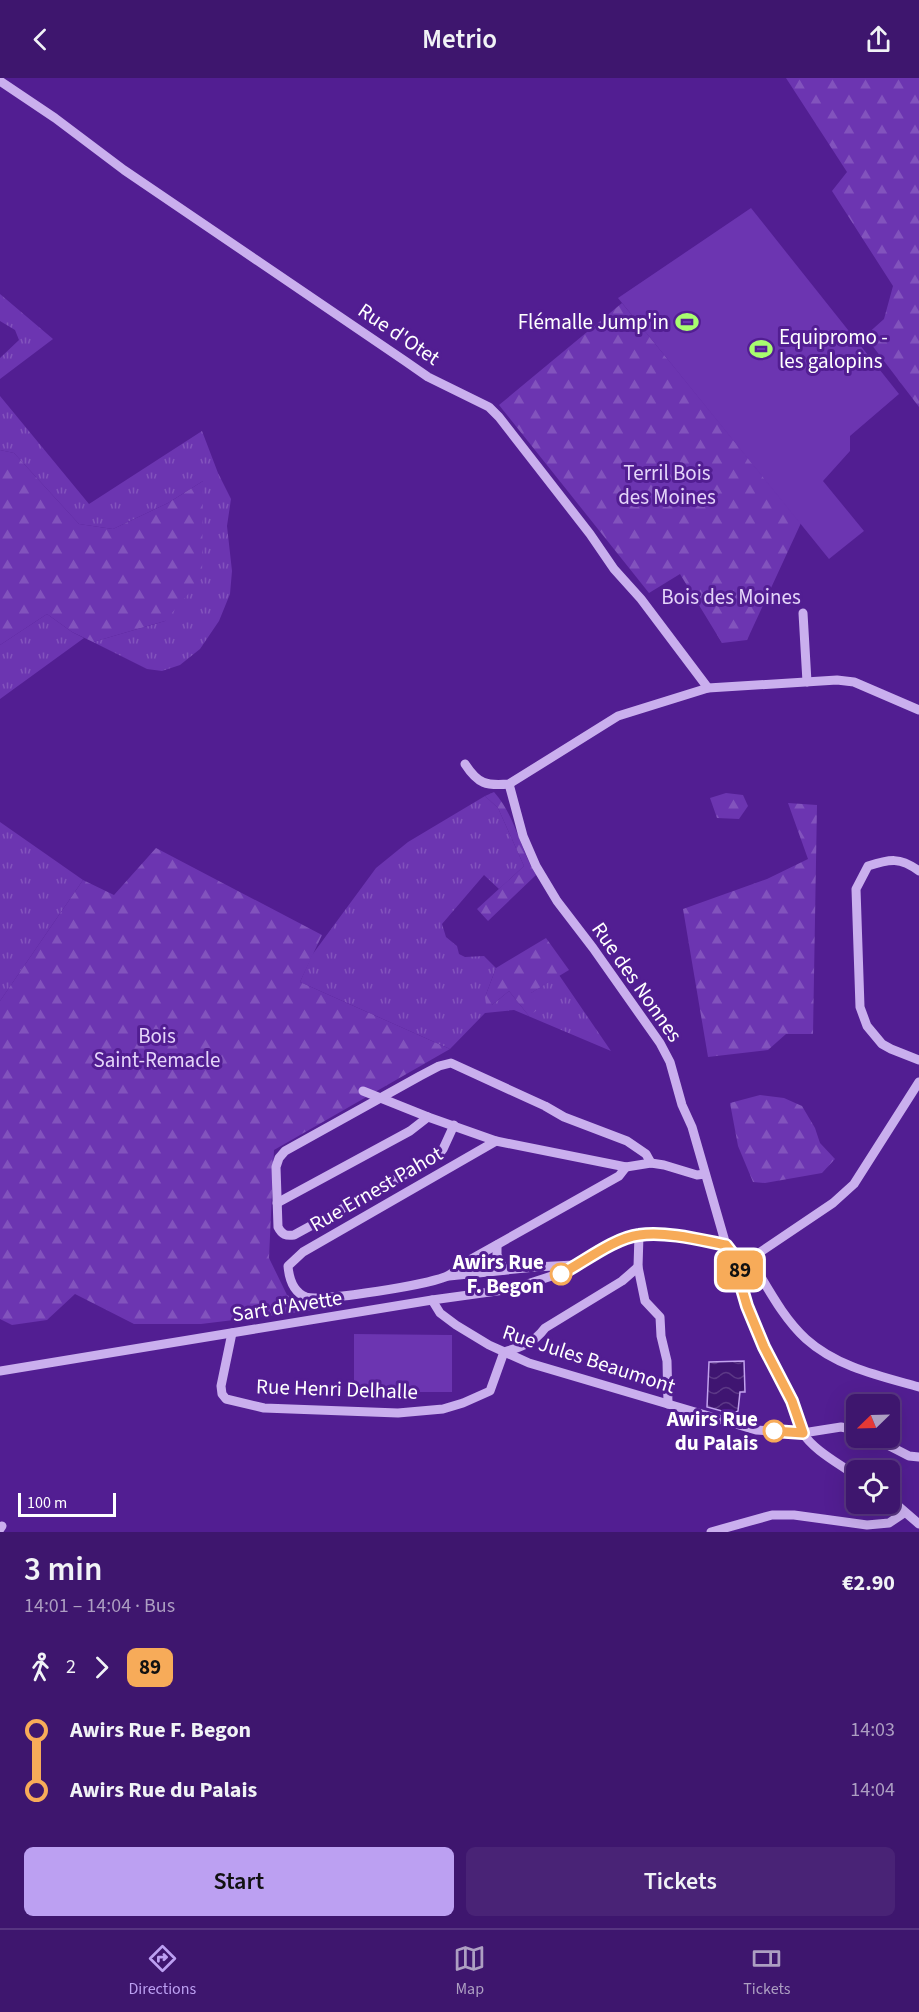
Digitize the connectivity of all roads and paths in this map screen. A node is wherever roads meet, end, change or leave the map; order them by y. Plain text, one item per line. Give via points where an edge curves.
1 (0, 81) edge
2 (803, 613) dead end
3 (807, 682) junction
4 (708, 688) junction
5 (919, 710) edge
6 (465, 764) dead end
7 (509, 784) junction
8 (919, 871) edge
9 (919, 1060) edge
10 (919, 1082) edge
11 (363, 1090) dead end
12 (381, 1099) junction
13 (428, 1117) junction
14 (454, 1125) junction
15 (496, 1141) junction
16 (651, 1163) junction
17 (626, 1167) junction
18 (705, 1174) junction
19 (278, 1203) junction
20 (639, 1235) junction
21 (497, 1245) junction
22 (726, 1245) junction
23 (750, 1259) junction
24 (739, 1262) junction
25 (577, 1266) junction
26 (535, 1267) junction
27 (638, 1268) junction
28 (504, 1270) junction
29 (448, 1276) junction
30 (541, 1281) junction
31 (432, 1300) junction
32 (232, 1333) junction
33 (504, 1352) junction
34 (0, 1371) edge
35 (919, 1387) edge
36 (668, 1404) junction
37 (846, 1428) edge
38 (803, 1433) junction
39 (892, 1448) edge
40 (919, 1457) edge
41 (846, 1469) edge
42 (900, 1509) edge
43 (904, 1513) junction
44 (919, 1524) edge
45 (732, 1529) edge
46 (711, 1532) edge

1 - 4 street, Rue d'Otet via 405,362 489,407
2 - 3 street
3 - 4 street
3 - 5 street via 854,682
4 - 7 street via 618,716
6 - 7 street via 477,780
7 - 18 street, Rue des Nonnes via 536,866 670,1062
8 - 9 street via 902,861 885,861 868,866 856,889 860,1007 867,1026 882,1044
10 - 23 street via 854,1184
11 - 12 street, Rue Ernest Pahot
12 - 13 street, Rue Ernest Pahot
12 - 16 street via 451,1063 580,1124 627,1141 646,1154
12 - 19 street via 285,1151 276,1167
13 - 14 street, Rue Ernest Pahot
13 - 19 street via 410,1131
14 - 15 street, Rue Ernest Pahot
14 - 19 street via 438,1157 294,1235 286,1236 278,1227
15 - 17 street, Rue Ernest Pahot
15 - 29 street, Rue Ernest Pahot via 303,1252 288,1266 290,1279 306,1297 326,1298
16 - 17 street, Rue Ernest Pahot
16 - 18 street
17 - 21 street via 619,1176
18 - 22 street, Rue des Nonnes
20 - 22 street, Sart d'Avette via 670,1235
20 - 25 street, Sart d'Avette via 618,1242
20 - 27 street
21 - 28 street
21 - 29 street
22 - 24 street
23 - 24 street
23 - 35 street via 806,1339 831,1357 860,1370
24 - 38 street via 747,1306
25 - 26 street, Sart d'Avette
25 - 30 street, Sart d'Avette
26 - 28 street, Sart d'Avette
26 - 30 street
27 - 33 street via 524,1346
27 - 36 street via 645,1300 660,1317
28 - 29 street, Sart d'Avette
30 - 31 street, Sart d'Avette
31 - 32 street, Sart d'Avette
31 - 33 street, Rue Jules Beaumont via 440,1313
32 - 33 street, Rue Henri Delhalle via 222,1394 226,1399 264,1408 398,1413 443,1409 464,1404 490,1390
32 - 34 street, Sart d'Avette
33 - 36 street, Rue Jules Beaumont
36 - 38 street, Rue Jules Beaumont via 756,1430
37 - 38 street, Rue Jules Beaumont
38 - 41 street
39 - 40 street
42 - 43 street
43 - 44 street
43 - 45 street via 889,1522 867,1525 772,1515
45 - 46 street

